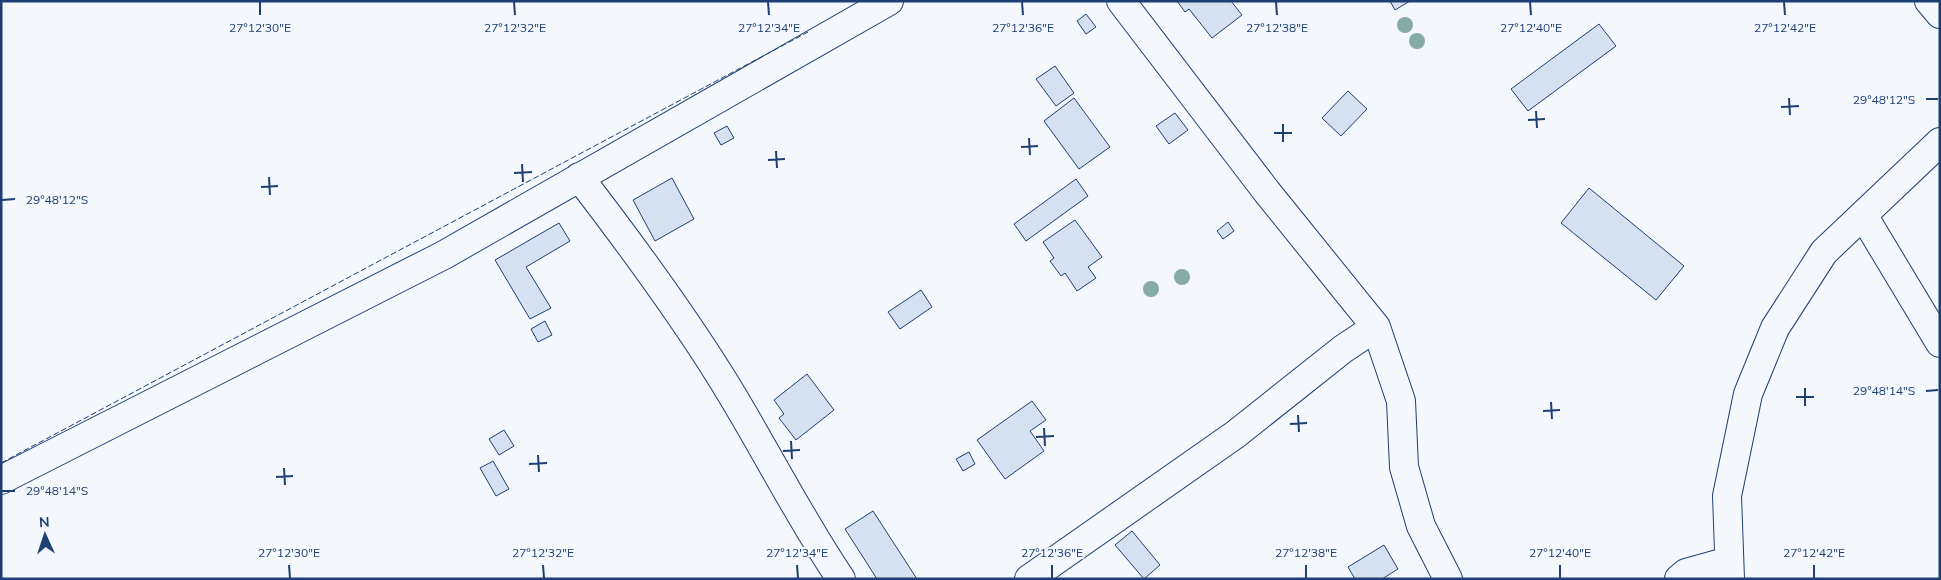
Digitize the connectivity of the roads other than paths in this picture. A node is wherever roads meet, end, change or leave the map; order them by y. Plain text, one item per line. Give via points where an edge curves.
1 (889, 1) edge
2 (1121, 1) edge
3 (1929, 1) edge
4 (1940, 14) edge
5 (1940, 142) edge
6 (579, 177) junction
7 (1863, 215) junction
8 (1376, 327) junction
9 (1940, 343) edge
10 (1, 480) edge
11 (1729, 570) edge
12 (842, 579) edge
13 (1030, 579) edge
14 (1448, 579) edge
15 (1679, 579) edge

1 - 6 street
2 - 8 street via 1267,192
3 - 4 street
5 - 7 street
6 - 10 street via 444,256
6 - 12 street via 641,259 721,377 806,524
7 - 9 street
7 - 11 street via 1824,252 1775,328 1748,394 1727,496
8 - 13 street via 1343,349 1236,434
8 - 14 street via 1401,401 1404,467 1421,526
11 - 15 street via 1686,573

